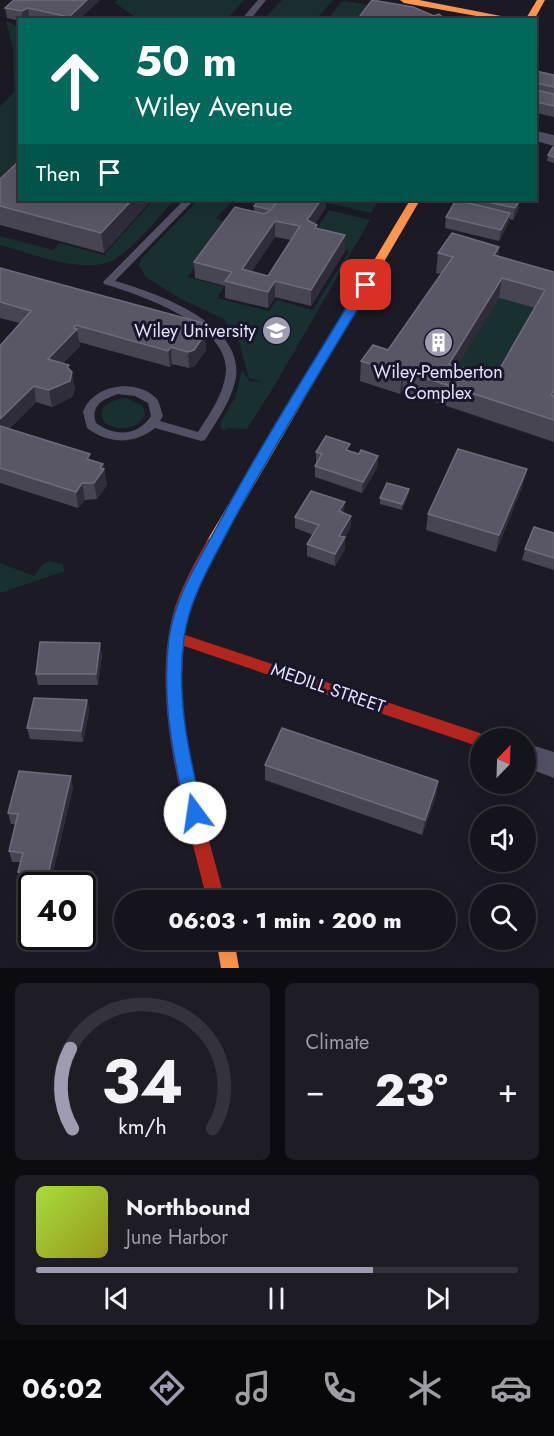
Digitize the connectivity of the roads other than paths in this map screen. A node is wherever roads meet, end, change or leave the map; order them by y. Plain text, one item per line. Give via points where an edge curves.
1 (262, 0) edge
2 (404, 0) edge
3 (542, 0) edge
4 (247, 18) edge
5 (506, 18) edge
6 (530, 18) edge
7 (537, 136) edge
8 (554, 141) edge
9 (188, 201) edge
10 (414, 201) edge
11 (153, 423) junction
12 (177, 638) junction
13 (470, 737) edge
14 (536, 759) edge
15 (554, 765) edge
16 (214, 890) edge
17 (227, 950) edge
18 (230, 968) edge

1 - 4 lane
2 - 5 street
3 - 6 street
7 - 8 street
9 - 11 lane via 108,282 142,292 206,325 227,352 231,383 201,436
10 - 12 street via 209,550 186,598
11 - 11 lane via 127,437 106,435 91,425 88,411 107,393 138,392 157,408
12 - 13 street, MEDILL STREET
12 - 16 street via 175,719 179,748
14 - 15 street
17 - 18 street

